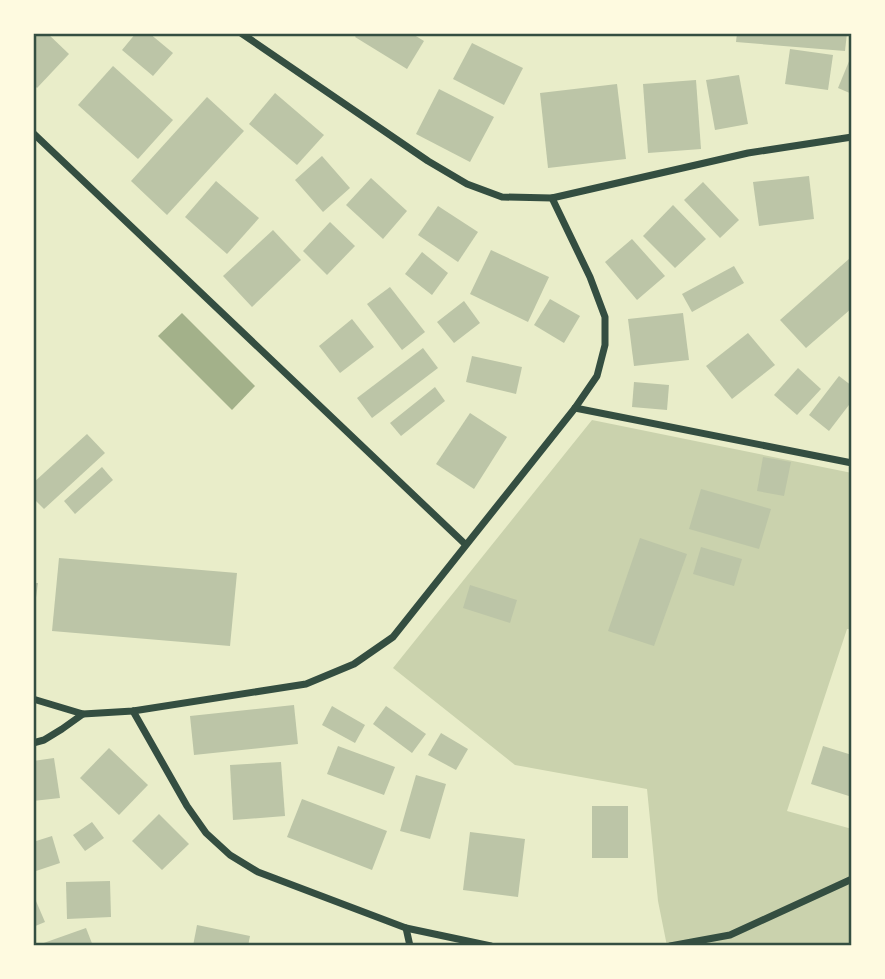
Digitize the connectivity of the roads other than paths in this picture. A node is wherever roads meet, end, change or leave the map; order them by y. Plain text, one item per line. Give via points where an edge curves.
1 (241, 33) edge
2 (33, 134) edge
3 (852, 137) edge
4 (552, 198) junction
5 (575, 408) junction
6 (852, 463) edge
7 (465, 544) junction
8 (33, 699) edge
9 (133, 711) junction
10 (83, 714) junction
11 (33, 743) edge
12 (852, 879) edge
13 (406, 928) junction
14 (410, 946) edge
15 (491, 946) edge
16 (670, 946) edge

1 - 4 street via 467,184 502,197
2 - 7 street
3 - 4 street via 748,153
4 - 5 street via 605,317 605,345 597,376
5 - 6 street
5 - 7 street
7 - 9 street via 393,637 354,664 306,684
8 - 10 street
9 - 10 street
9 - 13 street via 187,806 206,833 230,855 258,872
10 - 11 street
12 - 16 street via 730,935
13 - 14 street
13 - 15 street

